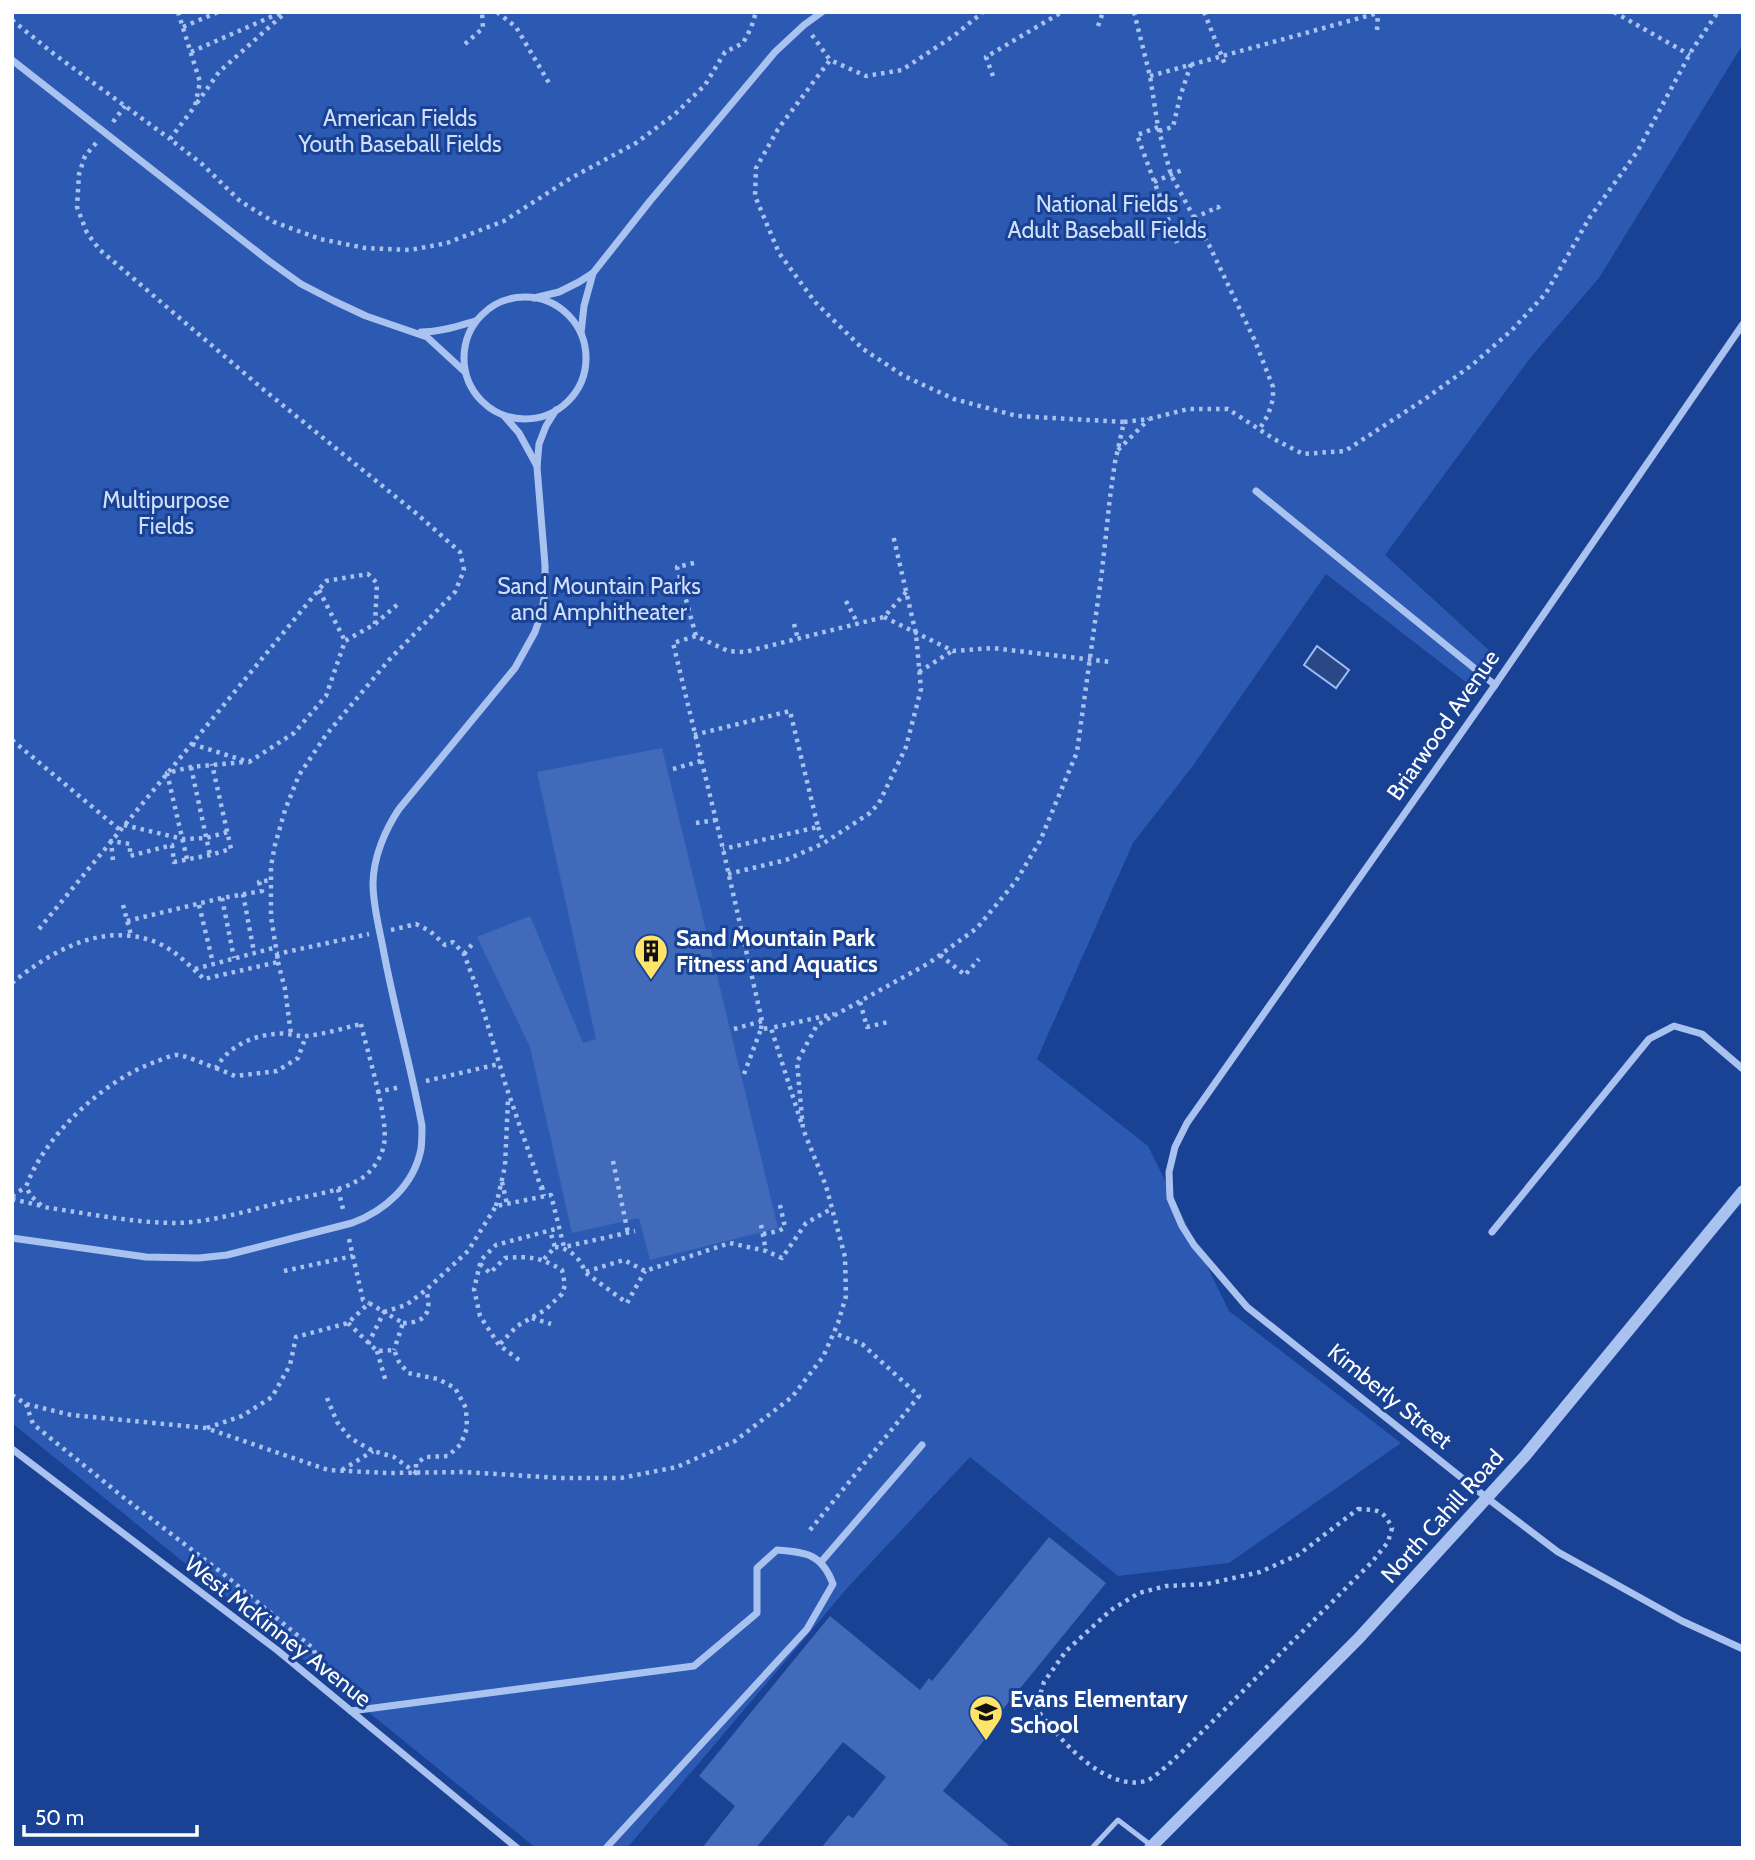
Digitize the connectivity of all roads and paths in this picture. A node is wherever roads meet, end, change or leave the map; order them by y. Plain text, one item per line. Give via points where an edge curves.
1 (178, 12) edge
2 (218, 12) edge
3 (482, 12) edge
4 (497, 12) edge
5 (756, 12) edge
6 (822, 12) edge
7 (983, 12) edge
8 (1062, 12) edge
9 (1103, 12) edge
10 (1134, 12) edge
11 (1204, 12) edge
12 (1614, 12) edge
13 (1718, 12) edge
14 (280, 13) edge
15 (1378, 13) edge
16 (12, 20) edge
17 (1098, 26) dead end
18 (183, 27) junction
19 (1377, 30) dead end
20 (465, 44) dead end
21 (191, 52) junction
22 (1690, 55) junction
23 (1222, 56) junction
24 (12, 60) edge
25 (1191, 64) junction
26 (1226, 66) dead end
27 (993, 76) dead end
28 (1150, 76) junction
29 (549, 83) dead end
30 (125, 106) junction
31 (195, 106) junction
32 (1159, 129) junction
33 (104, 133) junction
34 (170, 139) junction
35 (1182, 170) dead end
36 (1171, 175) junction
37 (1154, 182) junction
38 (1221, 213) dead end
39 (1194, 218) junction
40 (1177, 243) dead end
41 (593, 273) junction
42 (534, 298) junction
43 (475, 321) junction
44 (1743, 324) edge
45 (416, 332) junction
46 (580, 334) junction
47 (465, 372) junction
48 (556, 410) junction
49 (503, 415) junction
50 (1149, 419) junction
51 (1124, 422) junction
52 (1259, 429) junction
53 (1118, 451) junction
54 (537, 467) junction
55 (1256, 491) dead end
56 (893, 535) dead end
57 (694, 563) dead end
58 (318, 590) junction
59 (907, 591) junction
60 (846, 601) dead end
61 (398, 604) dead end
62 (884, 617) junction
63 (375, 624) junction
64 (794, 624) dead end
65 (858, 624) junction
66 (916, 634) junction
67 (696, 636) junction
68 (798, 639) junction
69 (345, 641) junction
70 (953, 650) junction
71 (1090, 661) junction
72 (1111, 662) dead end
73 (919, 672) junction
74 (1495, 685) junction
75 (694, 735) junction
76 (12, 740) edge
77 (192, 744) junction
78 (701, 761) junction
79 (249, 762) junction
80 (212, 764) junction
81 (191, 767) junction
82 (673, 769) dead end
83 (167, 774) junction
84 (716, 820) junction
85 (696, 823) dead end
86 (124, 825) junction
87 (818, 827) junction
88 (120, 830) junction
89 (228, 832) junction
90 (206, 838) junction
91 (183, 839) junction
92 (111, 841) junction
93 (824, 843) junction
94 (723, 849) junction
95 (210, 855) junction
96 (187, 859) junction
97 (113, 860) dead end
98 (728, 874) junction
99 (271, 880) junction
100 (243, 894) junction
101 (222, 898) junction
102 (122, 905) dead end
103 (199, 905) junction
104 (127, 921) junction
105 (39, 929) dead end
106 (380, 932) junction
107 (131, 935) junction
108 (743, 940) junction
109 (474, 942) dead end
110 (722, 945) dead end
111 (277, 947) junction
112 (254, 952) junction
113 (277, 954) junction
114 (464, 954) junction
115 (940, 955) junction
116 (234, 958) junction
117 (979, 959) dead end
118 (278, 962) junction
119 (213, 963) junction
120 (194, 970) junction
121 (12, 983) edge
122 (860, 1002) junction
123 (840, 1013) junction
124 (762, 1021) junction
125 (888, 1022) dead end
126 (771, 1028) junction
127 (734, 1029) dead end
128 (761, 1029) junction
129 (291, 1034) junction
130 (306, 1036) junction
131 (499, 1064) junction
132 (216, 1068) junction
133 (1743, 1069) edge
134 (744, 1074) dead end
135 (413, 1084) junction
136 (506, 1086) junction
137 (377, 1092) junction
138 (803, 1129) junction
139 (1175, 1147) joint
140 (613, 1161) dead end
141 (502, 1181) junction
142 (548, 1186) dead end
143 (26, 1187) junction
144 (541, 1188) junction
145 (338, 1189) junction
146 (1743, 1192) edge
147 (544, 1196) junction
148 (12, 1198) edge
149 (779, 1201) dead end
150 (507, 1204) junction
151 (496, 1206) junction
152 (43, 1207) junction
153 (831, 1209) junction
154 (346, 1224) junction
155 (761, 1225) dead end
156 (559, 1228) junction
157 (550, 1231) junction
158 (1492, 1232) dead end
159 (763, 1234) junction
160 (12, 1238) edge
161 (555, 1247) junction
162 (564, 1247) junction
163 (766, 1251) junction
164 (353, 1256) junction
165 (544, 1259) junction
166 (480, 1264) junction
167 (284, 1271) dead end
168 (645, 1271) junction
169 (585, 1272) junction
170 (426, 1290) junction
171 (369, 1303) junction
172 (384, 1312) junction
173 (531, 1318) junction
174 (348, 1323) junction
175 (404, 1324) junction
176 (551, 1324) dead end
177 (834, 1333) junction
178 (368, 1344) junction
179 (499, 1345) junction
180 (394, 1350) junction
181 (377, 1352) junction
182 (519, 1360) dead end
183 (386, 1382) dead end
184 (12, 1395) edge
185 (327, 1398) dead end
186 (26, 1404) junction
187 (206, 1428) junction
188 (922, 1446) dead end
189 (12, 1449) edge
190 (373, 1451) junction
191 (341, 1471) junction
192 (416, 1473) junction
193 (1487, 1498) junction
194 (810, 1530) dead end
195 (821, 1562) junction
196 (1743, 1649) edge
197 (321, 1687) junction
198 (1036, 1708) joint
199 (351, 1711) junction
200 (1151, 1847) edge
201 (517, 1848) edge
202 (606, 1848) edge
203 (1093, 1848) edge

1 - 18 path
2 - 18 path
3 - 20 path via 483,28
4 - 29 path via 516,27
5 - 34 path via 743,43 725,52 705,85 675,114 636,143 504,221 447,243 410,250 365,248 320,239 274,222 240,201
6 - 41 street via 775,52
7 - 51 path via 902,70 866,76 830,60 778,129 757,168 755,196 779,253 815,302 863,349 904,376 954,399 1017,416
8 - 27 path via 986,57
9 - 17 path
10 - 28 path
11 - 23 path
12 - 22 path
13 - 22 path
14 - 21 path
14 - 31 path via 219,72
15 - 19 path
15 - 23 path
16 - 30 path
18 - 21 path
21 - 31 path via 200,82
22 - 52 path via 1637,152 1590,217 1546,293 1502,339 1472,365 1345,452 1303,454
23 - 25 path
23 - 26 path
24 - 33 street
25 - 28 path
25 - 32 path via 1172,127
28 - 32 path
30 - 33 path
30 - 34 path
31 - 34 path
32 - 36 path
32 - 37 path via 1137,135
33 - 45 street via 301,285 366,316
33 - 99 path via 85,156 77,207 100,250 460,552 464,570 455,592 371,681 299,775 275,845
35 - 36 path
36 - 37 path
36 - 39 path
37 - 40 path
38 - 39 path via 1218,207
39 - 52 path via 1273,387 1271,407
41 - 42 street via 559,292
41 - 46 street
42 - 43 street via 508,299 489,307
42 - 46 street via 564,311
43 - 45 street
43 - 47 street via 466,338
44 - 74 street, Briarwood Avenue
45 - 47 street
46 - 48 street via 586,366 580,386
47 - 49 street via 475,395
48 - 49 street via 530,419
48 - 54 street via 539,444
49 - 54 street via 519,433
50 - 51 path
50 - 52 path via 1188,409 1228,410
50 - 53 path
51 - 53 path
53 - 71 path
54 - 106 street via 545,591 535,632 515,668 389,823 373,883
55 - 74 street
56 - 59 path
57 - 67 path via 677,568
58 - 63 path via 326,581 368,574 377,583
58 - 69 path
58 - 77 path
59 - 62 path
59 - 66 path
60 - 65 path
61 - 63 path
62 - 65 path
62 - 66 path
63 - 69 path
64 - 68 path
65 - 68 path
66 - 70 path
66 - 73 path
67 - 68 path via 728,651 745,652
67 - 75 path via 673,643
69 - 79 path via 326,696 294,733
70 - 71 path via 993,648
70 - 73 path
71 - 72 path
71 - 115 path via 1077,752 1041,841 1016,881 977,928
73 - 93 path via 920,689 906,747 879,803
74 - 139 street, Briarwood Avenue via 1187,1123
75 - 78 path
75 - 87 path via 790,711
76 - 88 path
77 - 79 path
77 - 83 path
78 - 82 path
78 - 84 path
79 - 80 path
80 - 81 path
80 - 89 path
81 - 83 path
81 - 90 path
83 - 86 path
83 - 91 path
84 - 85 path
84 - 94 path
86 - 88 path
86 - 91 path
87 - 93 path
87 - 94 path
88 - 92 path
89 - 90 path
89 - 95 path via 231,849
90 - 91 path
90 - 95 path
91 - 96 path
92 - 96 path via 130,844 130,856 172,845 174,862
92 - 97 path
92 - 105 path
93 - 98 path via 786,860
94 - 98 path
95 - 96 path
98 - 108 path
99 - 100 path via 259,882 262,891
99 - 111 path
100 - 101 path
100 - 112 path
101 - 103 path
101 - 116 path
102 - 104 path
103 - 104 path
103 - 119 path
104 - 107 path
106 - 113 path
106 - 114 path via 416,924 445,945 453,942
106 - 135 street
107 - 120 path via 162,945
107 - 121 path via 87,939 35,964
108 - 110 path
108 - 124 path
109 - 114 path
111 - 112 path
111 - 113 path
112 - 116 path
113 - 118 path
114 - 131 path
115 - 117 path via 965,975
115 - 122 path
116 - 119 path
118 - 120 path via 204,979
118 - 129 path
119 - 120 path
122 - 123 path
122 - 125 path via 867,1027
123 - 126 path
123 - 138 path via 817,1025 797,1062
124 - 127 path
124 - 128 path
126 - 128 path
126 - 138 path
128 - 134 path
129 - 130 path
129 - 132 path via 244,1042 221,1058
130 - 132 path via 298,1058 277,1071 235,1076
130 - 137 path via 361,1024
131 - 135 path
131 - 136 path
132 - 143 path via 176,1055 113,1083 62,1129
133 - 158 street via 1702,1034 1674,1026 1649,1038
135 - 137 path
135 - 154 street via 422,1126 416,1164 402,1189 383,1208
136 - 141 path via 508,1129
136 - 144 path
137 - 145 path via 385,1131 380,1157 359,1181
138 - 153 path
139 - 193 street, Kimberly Street via 1168,1172 1170,1198 1182,1226 1247,1307
140 - 162 path via 631,1232
141 - 150 path
141 - 151 path
142 - 144 path
143 - 148 path
143 - 152 path
144 - 147 path
145 - 152 path via 211,1220 175,1223
145 - 154 path
146 - 193 street, North Cahill Road
147 - 150 path
147 - 156 path via 551,1195
148 - 152 path
149 - 159 path via 785,1227
150 - 151 path
151 - 170 path via 468,1251
153 - 163 path via 806,1223 782,1258
153 - 177 path via 845,1257 846,1296
154 - 160 street via 200,1258 146,1257
154 - 164 path
155 - 159 path
156 - 157 path
156 - 162 path
157 - 161 path
157 - 166 path via 496,1245
159 - 163 path
161 - 162 path
161 - 165 path
162 - 169 path
163 - 168 path via 730,1243
164 - 167 path
164 - 171 path via 363,1300
165 - 166 path via 505,1258 490,1272
165 - 173 path via 562,1270 565,1285 562,1294
166 - 179 path via 474,1289 480,1316
168 - 169 path via 624,1260
168 - 169 path via 627,1303
170 - 172 path via 405,1305
170 - 175 path via 429,1309 424,1318
171 - 172 path
171 - 174 path
172 - 175 path
172 - 178 path
173 - 176 path
173 - 179 path
174 - 178 path
174 - 187 path via 296,1337 290,1365 272,1397 242,1416
175 - 180 path
177 - 192 path via 823,1357 792,1397 735,1441 677,1467 621,1478
177 - 194 path via 862,1343 919,1396
178 - 181 path
179 - 182 path
180 - 181 path
180 - 192 path via 408,1373 455,1388 466,1408 467,1428 461,1444 448,1456 425,1457 416,1464
181 - 183 path
184 - 186 path
185 - 190 path via 350,1438
186 - 187 path via 71,1415
186 - 197 path via 33,1424 314,1649
187 - 191 path
188 - 195 street
189 - 197 street, West McKinney Avenue
190 - 191 path
190 - 192 path via 394,1457
191 - 192 path
193 - 196 street, Kimberly Street via 1558,1552 1682,1621
193 - 200 street, North Cahill Road via 1359,1638
195 - 199 street via 802,1552 777,1550 757,1568 757,1614 694,1666
195 - 202 street via 833,1584 807,1629
197 - 199 street, West McKinney Avenue
198 - 198 path via 1044,1682 1066,1651 1111,1610 1139,1593 1260,1572 1297,1555 1358,1509 1386,1515 1392,1528 1388,1542 1372,1562 1149,1781 1126,1782 1104,1774 1078,1756
199 - 201 street, West McKinney Avenue
200 - 203 lane via 1118,1820

